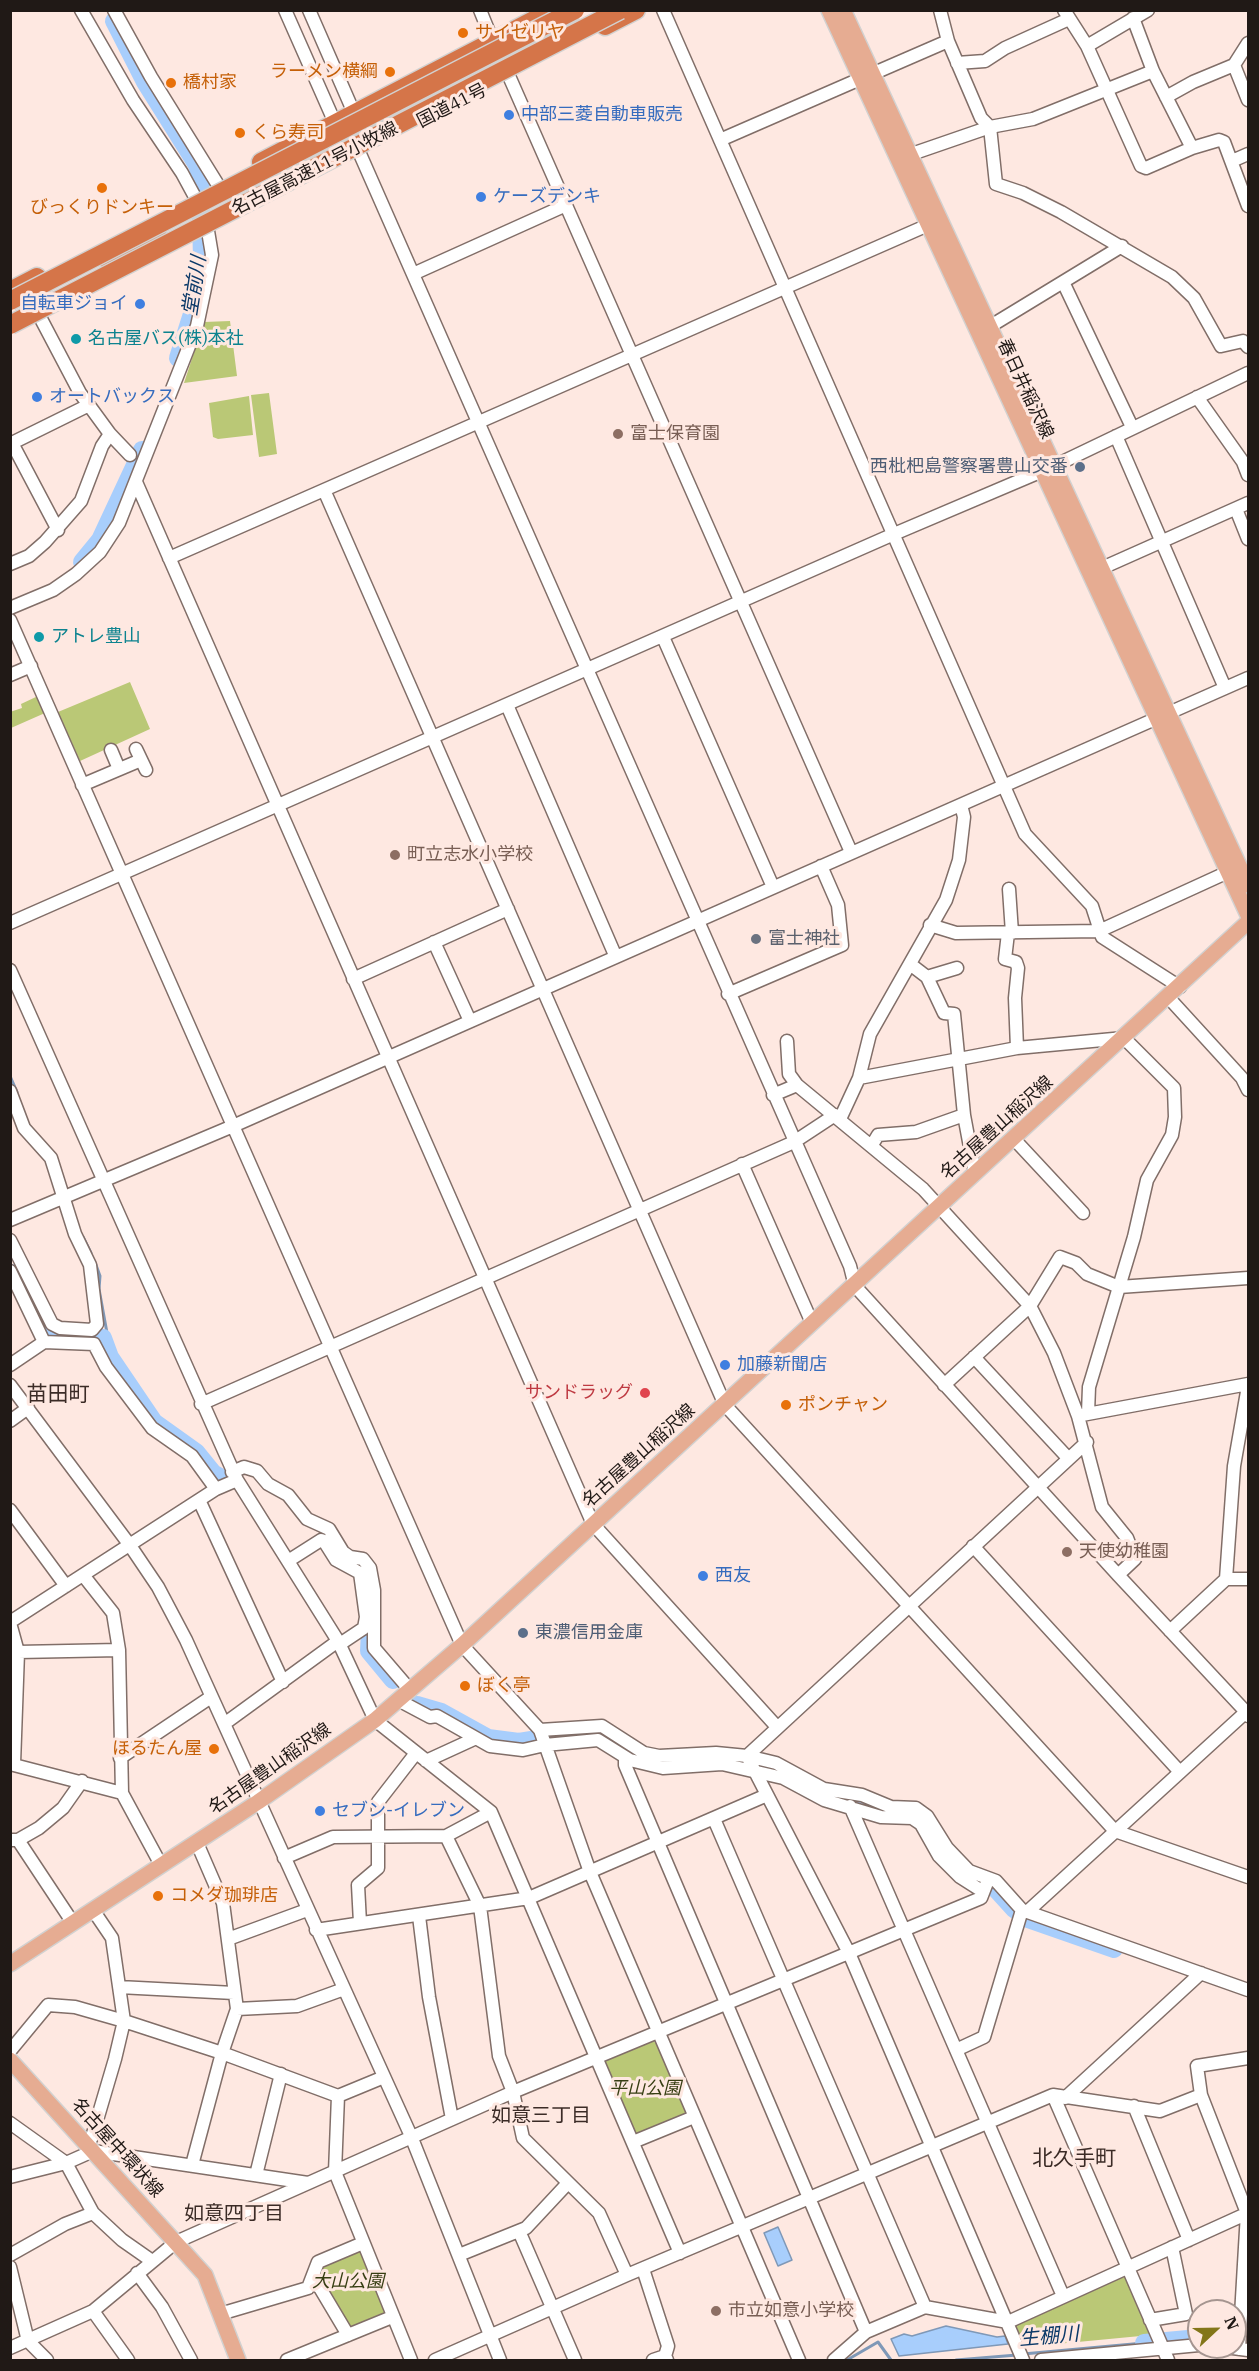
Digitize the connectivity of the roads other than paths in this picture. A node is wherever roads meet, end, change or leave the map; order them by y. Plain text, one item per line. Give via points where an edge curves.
1 (81, 10) edge
2 (114, 10) edge
3 (285, 10) edge
4 (309, 10) edge
5 (480, 10) edge
6 (553, 10) edge
7 (602, 10) edge
8 (620, 10) edge
9 (636, 10) edge
10 (663, 10) edge
11 (829, 10) edge
12 (843, 10) edge
13 (939, 10) edge
14 (1148, 10) edge
15 (1067, 15) edge
16 (575, 17) edge
17 (1134, 18) junction
18 (948, 41) junction
19 (493, 42) junction
20 (1248, 43) edge
21 (1087, 46) junction
22 (957, 63) junction
23 (1234, 65) junction
24 (1153, 71) junction
25 (509, 76) junction
26 (866, 77) junction
27 (1109, 91) junction
28 (1166, 97) junction
29 (1248, 100) edge
30 (354, 113) junction
31 (334, 123) junction
32 (990, 127) junction
33 (720, 140) junction
34 (1192, 148) junction
35 (360, 154) junction
36 (1248, 154) edge
37 (903, 157) junction
38 (1232, 161) junction
39 (206, 191) junction
40 (564, 206) junction
41 (1248, 206) edge
42 (928, 225) junction
43 (208, 231) junction
44 (1122, 246) junction
45 (413, 274) junction
46 (1064, 284) junction
47 (784, 286) junction
48 (10, 291) edge
49 (10, 299) edge
50 (10, 316) edge
51 (40, 317) junction
52 (10, 325) edge
53 (989, 327) junction
54 (10, 332) edge
55 (1248, 347) edge
56 (632, 355) junction
57 (1248, 373) edge
58 (1197, 398) junction
59 (89, 405) junction
60 (478, 423) junction
61 (1132, 427) junction
62 (110, 434) junction
63 (1116, 436) junction
64 (11, 444) edge
65 (129, 454) dead end
66 (1048, 468) junction
67 (1248, 475) edge
68 (136, 482) junction
69 (324, 490) junction
70 (1248, 503) edge
71 (1236, 509) junction
72 (58, 530) junction
73 (894, 534) junction
74 (1248, 539) edge
75 (1161, 542) junction
76 (170, 558) junction
77 (10, 564) edge
78 (1102, 568) junction
79 (741, 602) junction
80 (10, 608) edge
81 (11, 623) edge
82 (663, 637) junction
83 (31, 666) junction
84 (587, 670) junction
85 (10, 675) edge
86 (1248, 678) edge
87 (1226, 688) junction
88 (507, 705) junction
89 (1163, 715) junction
90 (433, 737) junction
91 (111, 750) dead end
92 (141, 760) dead end
93 (118, 774) junction
94 (82, 785) junction
95 (1003, 785) junction
96 (961, 805) junction
97 (277, 806) junction
98 (851, 852) junction
99 (821, 866) junction
100 (1228, 872) junction
101 (121, 874) junction
102 (1248, 885) edge
103 (773, 887) junction
104 (1009, 889) dead end
105 (508, 909) junction
106 (1248, 915) edge
107 (696, 920) junction
108 (1248, 922) edge
109 (10, 923) edge
110 (930, 925) junction
111 (1099, 931) junction
112 (1010, 933) junction
113 (434, 942) junction
114 (615, 955) junction
115 (910, 964) junction
116 (957, 968) dead end
117 (10, 970) edge
118 (927, 976) junction
119 (353, 979) junction
120 (543, 988) junction
121 (1174, 992) junction
122 (728, 994) junction
123 (470, 1021) junction
124 (1124, 1038) junction
125 (787, 1041) dead end
126 (1017, 1047) junction
127 (388, 1058) junction
128 (957, 1058) junction
129 (859, 1078) junction
130 (797, 1084) junction
131 (1248, 1090) edge
132 (10, 1091) edge
133 (773, 1095) junction
134 (964, 1115) junction
135 (837, 1117) junction
136 (233, 1126) junction
137 (1014, 1139) junction
138 (794, 1142) junction
139 (872, 1145) junction
140 (742, 1164) junction
141 (975, 1174) junction
142 (104, 1181) junction
143 (63, 1198) junction
144 (939, 1207) junction
145 (640, 1209) junction
146 (1083, 1213) dead end
147 (10, 1220) edge
148 (10, 1240) edge
149 (10, 1270) edge
150 (1248, 1278) edge
151 (484, 1280) junction
152 (855, 1286) junction
153 (1119, 1287) junction
154 (1030, 1306) junction
155 (812, 1323) junction
156 (44, 1342) junction
157 (331, 1348) junction
158 (974, 1357) junction
159 (10, 1365) edge
160 (10, 1385) edge
161 (944, 1385) junction
162 (1248, 1385) edge
163 (201, 1404) junction
164 (725, 1405) junction
165 (28, 1408) junction
166 (1083, 1414) junction
167 (10, 1421) edge
168 (1087, 1442) junction
169 (1068, 1458) junction
170 (235, 1476) junction
171 (1038, 1485) junction
172 (216, 1489) junction
173 (199, 1500) junction
174 (10, 1510) edge
175 (593, 1524) junction
176 (129, 1544) junction
177 (973, 1546) junction
178 (288, 1561) junction
179 (83, 1575) junction
180 (1118, 1575) junction
181 (1226, 1579) junction
182 (1248, 1579) edge
183 (66, 1586) junction
184 (908, 1605) junction
185 (10, 1622) edge
186 (1170, 1631) junction
187 (339, 1643) junction
188 (462, 1645) junction
189 (119, 1650) junction
190 (18, 1652) junction
191 (283, 1682) junction
192 (410, 1690) junction
193 (211, 1697) junction
194 (398, 1700) junction
195 (1247, 1713) edge
196 (375, 1720) junction
197 (224, 1724) junction
198 (777, 1727) junction
199 (542, 1738) junction
200 (474, 1739) junction
201 (416, 1752) junction
202 (625, 1757) junction
203 (120, 1758) junction
204 (426, 1761) junction
205 (12, 1764) edge
206 (751, 1764) junction
207 (1180, 1772) junction
208 (82, 1781) junction
209 (122, 1792) junction
210 (766, 1795) junction
211 (258, 1802) junction
212 (850, 1806) junction
213 (491, 1812) junction
214 (714, 1819) junction
215 (1115, 1831) junction
216 (446, 1836) junction
217 (377, 1837) junction
218 (14, 1840) edge
219 (197, 1843) junction
220 (658, 1844) junction
221 (284, 1858) junction
222 (161, 1865) junction
223 (590, 1872) junction
224 (1248, 1877) edge
225 (986, 1885) junction
226 (529, 1898) junction
227 (480, 1906) junction
228 (93, 1910) junction
229 (307, 1910) junction
230 (1023, 1914) junction
231 (419, 1916) junction
232 (73, 1923) junction
233 (360, 1923) junction
234 (316, 1930) junction
235 (904, 1931) junction
236 (228, 1939) junction
237 (849, 1953) junction
238 (10, 1964) edge
239 (1201, 1973) junction
240 (783, 1980) junction
241 (119, 1987) junction
242 (344, 1989) junction
243 (1248, 1990) edge
244 (234, 1993) junction
245 (727, 2004) junction
246 (237, 2009) junction
247 (124, 2021) junction
248 (657, 2034) junction
249 (10, 2050) edge
250 (956, 2050) junction
251 (222, 2053) junction
252 (596, 2057) junction
253 (1248, 2058) edge
254 (10, 2060) edge
255 (281, 2074) junction
256 (384, 2077) junction
257 (513, 2092) junction
258 (1201, 2095) junction
259 (338, 2096) junction
260 (1059, 2096) junction
261 (1134, 2106) junction
262 (694, 2117) junction
263 (452, 2119) junction
264 (987, 2122) junction
265 (10, 2123) edge
266 (411, 2136) junction
267 (633, 2142) junction
268 (933, 2145) junction
269 (91, 2148) junction
270 (66, 2163) junction
271 (192, 2165) junction
272 (335, 2172) junction
273 (868, 2173) junction
274 (256, 2175) junction
275 (10, 2177) edge
276 (308, 2183) junction
277 (568, 2183) junction
278 (809, 2198) junction
279 (93, 2213) junction
280 (1248, 2213) edge
281 (741, 2227) junction
282 (519, 2231) junction
283 (1189, 2240) junction
284 (176, 2242) junction
285 (363, 2242) junction
286 (1172, 2247) junction
287 (680, 2253) junction
288 (10, 2255) edge
289 (459, 2255) junction
290 (152, 2261) junction
291 (10, 2267) edge
292 (1127, 2267) junction
293 (643, 2269) junction
294 (137, 2273) junction
295 (627, 2275) junction
296 (312, 2282) junction
297 (1063, 2296) junction
298 (1243, 2299) edge
299 (925, 2307) junction
300 (553, 2308) junction
301 (93, 2311) junction
302 (220, 2314) junction
303 (392, 2317) junction
304 (1150, 2319) junction
305 (1009, 2324) junction
306 (866, 2332) junction
307 (348, 2335) junction
308 (490, 2336) junction
309 (28, 2341) junction
310 (1187, 2346) edge
311 (10, 2348) edge
312 (1163, 2349) edge
313 (841, 2358) edge
314 (661, 2359) edge
315 (1091, 2359) edge
316 (1023, 2360) edge
317 (47, 2361) edge
318 (128, 2361) edge
319 (191, 2361) edge
320 (238, 2361) edge
321 (287, 2361) edge
322 (411, 2361) edge
323 (435, 2361) edge
324 (500, 2361) edge
325 (575, 2361) edge
326 (799, 2361) edge
327 (1041, 2361) edge

1 - 39 street via 133,100 182,172
2 - 39 street
3 - 31 street
4 - 30 street
5 - 19 street
6 - 19 highway
7 - 16 highway
8 - 52 highway, 名古屋高速11号小牧線, bridge
9 - 25 highway, 国道41号
10 - 33 street
11 - 26 main road, 春日井稲沢線
12 - 26 main road, 春日井稲沢線
13 - 18 street
14 - 17 street
15 - 21 street
15 - 22 street via 986,61
16 - 49 highway, 名古屋高速11号小牧線, bridge
16 - 50 highway
17 - 21 street
17 - 24 street
18 - 22 street
18 - 26 street
19 - 30 highway
20 - 23 street
21 - 27 street
22 - 32 street via 981,118
23 - 28 street
23 - 29 street
24 - 27 street
24 - 28 street
25 - 35 highway, 国道41号
25 - 40 street
26 - 33 street
26 - 37 main road, 春日井稲沢線
27 - 32 street via 1033,119
27 - 34 street via 1141,166 1146,168
28 - 34 street
30 - 31 highway
30 - 35 street
31 - 35 street
31 - 39 highway
32 - 37 street
32 - 44 street via 996,184 1023,193
33 - 47 street
34 - 38 street via 1219,140 1224,142
35 - 43 highway, 国道41号
35 - 45 street
36 - 38 street
37 - 42 main road, 春日井稲沢線
37 - 53 main road, 春日井稲沢線
38 - 41 street
39 - 48 highway
39 - 49 highway, bridge
40 - 45 street
40 - 56 street
42 - 47 street
42 - 66 main road, 春日井稲沢線
43 - 51 highway, 国道41号
43 - 68 street via 212,255 197,326
44 - 46 street
44 - 55 street via 1172,277 1194,298 1221,346 1243,340
45 - 60 street
46 - 53 street
46 - 61 street
47 - 56 street
47 - 73 street
51 - 54 highway, 国道41号
51 - 59 street
53 - 66 main road, 春日井稲沢線
56 - 60 street
56 - 79 street
57 - 58 street
58 - 61 street
58 - 67 street via 1243,462
59 - 62 street
59 - 64 street
60 - 69 street
60 - 84 street
61 - 63 street
62 - 65 street
62 - 72 street via 81,501
63 - 66 street
63 - 75 street
64 - 72 street
66 - 73 street
66 - 78 main road, 春日井稲沢線
66 - 89 main road, 春日井稲沢線
68 - 76 street
68 - 80 street via 119,523 100,552 53,590
69 - 76 street
69 - 90 street
70 - 71 street
71 - 74 street
71 - 75 street
72 - 77 street via 29,556
73 - 79 street
73 - 95 street
75 - 78 street
75 - 87 street
76 - 97 street
78 - 89 main road, 春日井稲沢線
79 - 82 street
79 - 98 street
81 - 83 street
82 - 84 street
82 - 103 street
83 - 85 street
83 - 94 street
84 - 88 street
84 - 107 street
86 - 87 street
87 - 89 street
88 - 90 street
88 - 114 street
89 - 95 street
89 - 100 main road, 春日井稲沢線
89 - 102 main road, 春日井稲沢線
90 - 97 street
90 - 105 street
91 - 93 street
92 - 93 street
93 - 94 street
94 - 101 street
95 - 96 street
95 - 111 street via 1025,834 1092,906
96 - 98 street
96 - 110 street via 959,860 946,900
97 - 101 street
97 - 119 street
98 - 99 street
99 - 103 street
99 - 122 street via 838,905 842,945
100 - 106 main road, 春日井稲沢線
100 - 111 street
101 - 109 street
101 - 136 street
103 - 107 street
104 - 112 street
105 - 113 street
105 - 120 street
107 - 114 street
107 - 122 street
108 - 121 main road, 名古屋豊山稲沢線
110 - 112 street via 956,933
110 - 115 street
111 - 112 street
111 - 121 street
112 - 126 street via 1005,959 1016,962 1018,968
113 - 119 street
113 - 123 street
114 - 120 street
115 - 118 street
115 - 129 street via 870,1034
116 - 118 street
117 - 142 street
118 - 128 street via 944,1013 954,1014
119 - 127 street
120 - 123 street
120 - 145 street
121 - 124 main road, 名古屋豊山稲沢線
121 - 131 street
122 - 133 street
123 - 127 street
124 - 126 street
124 - 137 main road, 名古屋豊山稲沢線
124 - 153 street via 1174,1088 1175,1117 1172,1135 1147,1180
125 - 130 street via 789,1074
126 - 128 street
127 - 136 street
127 - 151 street
128 - 129 street
128 - 134 street
129 - 135 street
130 - 133 street
130 - 135 street
132 - 143 street via 24,1128 51,1158
133 - 138 street
134 - 139 street via 916,1132 878,1135
134 - 141 street
135 - 138 street
135 - 139 street
136 - 142 street
136 - 157 street
137 - 141 main road, 名古屋豊山稲沢線
137 - 146 street
138 - 140 street
138 - 152 street via 850,1266
139 - 144 street
140 - 145 street
140 - 155 street
141 - 144 main road, 名古屋豊山稲沢線
142 - 143 street
142 - 163 street
143 - 147 street
143 - 148 street via 90,1265 97,1324 92,1330 52,1324
144 - 152 main road, 名古屋豊山稲沢線
144 - 154 street
145 - 151 street
145 - 164 street
149 - 156 street
150 - 153 street
151 - 157 street
151 - 175 street
152 - 155 main road, 名古屋豊山稲沢線
152 - 161 street
153 - 154 street via 1060,1257
153 - 166 street
154 - 158 street
154 - 166 street
155 - 164 main road, 名古屋豊山稲沢線
156 - 159 street
156 - 172 street via 94,1344 145,1421 192,1456
157 - 163 street
157 - 188 street
158 - 161 street
158 - 169 street
160 - 165 street
161 - 171 street
162 - 166 street
162 - 181 street via 1234,1467
163 - 170 street
164 - 175 main road, 名古屋豊山稲沢線
164 - 184 street
165 - 167 street
165 - 176 street
166 - 168 street
168 - 169 street
168 - 180 street via 1102,1507 1127,1538 1135,1559
169 - 171 street
170 - 172 street
170 - 178 street
170 - 192 street via 244,1467 257,1471 268,1484 288,1495 308,1519 328,1529 350,1557 363,1559 370,1568 374,1590 374,1648
171 - 177 street
171 - 180 street
172 - 173 street
173 - 176 street
173 - 191 street
174 - 183 street
175 - 188 main road, 名古屋豊山稲沢線
175 - 198 street
176 - 179 street
176 - 193 street via 158,1587
177 - 184 street
177 - 207 street
178 - 187 street
178 - 187 street via 321,1540 336,1560 360,1573 364,1628
179 - 183 street
179 - 189 street via 113,1613
180 - 186 street
181 - 182 street
181 - 186 street
183 - 185 street
184 - 198 street
184 - 215 street
185 - 190 street
186 - 195 street
187 - 191 street
187 - 196 street
188 - 192 main road, 名古屋豊山稲沢線
188 - 199 street
189 - 190 street
189 - 203 street
190 - 205 street
191 - 197 street
192 - 194 main road, 名古屋豊山稲沢線
193 - 197 street
193 - 203 street
194 - 196 main road, 名古屋豊山稲沢線
194 - 200 street via 430,1717 437,1716
195 - 207 street
196 - 201 street
196 - 211 main road, 名古屋豊山稲沢線
197 - 211 street
198 - 206 street
199 - 200 street via 523,1750 490,1746
199 - 202 street via 598,1740
199 - 206 street via 602,1726 644,1753 716,1753
199 - 223 street
200 - 204 street
201 - 204 street
201 - 217 street via 378,1802
202 - 206 street via 663,1768
202 - 220 street
203 - 209 street
204 - 213 street
205 - 208 street
206 - 210 street
206 - 212 street via 824,1800
206 - 225 street via 776,1763 824,1790 862,1795 891,1807 916,1808 927,1816 946,1848
207 - 215 street
208 - 209 street
208 - 218 street via 63,1808 39,1828
209 - 222 street
210 - 214 street
210 - 237 street
211 - 219 main road, 名古屋豊山稲沢線
211 - 221 street
212 - 225 street via 881,1817 912,1818 921,1824 939,1856 960,1877
212 - 235 street
213 - 216 street
213 - 226 street
214 - 220 street
214 - 240 street
215 - 224 street
215 - 230 street
216 - 217 street
216 - 227 street
217 - 221 street via 333,1838
217 - 233 street via 378,1869 358,1885
218 - 232 street
219 - 222 main road, 名古屋豊山稲沢線
219 - 236 street via 223,1903
220 - 223 street
220 - 245 street
221 - 229 street
222 - 228 main road, 名古屋豊山稲沢線
223 - 226 street
223 - 248 street
225 - 230 street via 996,1881
225 - 235 street via 981,1898
226 - 227 street
226 - 252 street
227 - 231 street
227 - 257 street via 499,2056
228 - 232 main road, 名古屋豊山稲沢線
228 - 241 street via 112,1938
229 - 234 street
229 - 236 street
230 - 239 street
230 - 250 street via 984,2037
231 - 233 street
231 - 263 street via 429,1997
232 - 238 main road, 名古屋豊山稲沢線
233 - 234 street
234 - 242 street
235 - 237 street
235 - 250 street
236 - 244 street
237 - 240 street
237 - 268 street
239 - 243 street
239 - 260 street
240 - 245 street
240 - 273 street
241 - 244 street
241 - 247 street
242 - 246 street via 297,2006
242 - 256 street
244 - 246 street
245 - 248 street
245 - 278 street
246 - 251 street
247 - 249 street via 75,2007 48,2005
247 - 251 street
247 - 269 street
248 - 252 street
248 - 262 street
250 - 264 street
251 - 255 street
251 - 271 street
252 - 257 street
252 - 267 street
253 - 258 street via 1197,2066
254 - 269 main road, 名古屋中環状線
255 - 259 street
255 - 274 street
256 - 259 street
256 - 266 street
257 - 263 street
257 - 277 street via 523,2138
258 - 261 street via 1160,2111
258 - 280 street
259 - 272 street
260 - 261 street
260 - 264 street
260 - 292 street
261 - 283 street
262 - 267 street
262 - 281 street
263 - 266 street
264 - 268 street
264 - 297 street
265 - 270 street
266 - 272 street
266 - 289 street
267 - 287 street
268 - 273 street
268 - 305 street
269 - 270 street
269 - 271 street
269 - 284 main road, 名古屋中環状線
270 - 275 street
270 - 279 street
271 - 274 street
272 - 276 street
272 - 285 street
273 - 278 street
273 - 299 street
274 - 276 street
276 - 284 street
277 - 282 street
277 - 295 street via 599,2212
278 - 281 street
278 - 306 street
279 - 288 street
279 - 290 street
280 - 283 street
280 - 298 street
281 - 287 street
281 - 326 street
282 - 289 street
282 - 300 street
283 - 286 street
284 - 290 street
284 - 302 main road, 名古屋中環状線 via 205,2275
285 - 296 street via 318,2262
285 - 303 street
286 - 292 street
286 - 304 street via 1186,2314
287 - 293 street
289 - 308 street
290 - 294 street
291 - 309 street
292 - 297 street
292 - 304 street
293 - 295 street
293 - 314 street via 668,2346
294 - 301 street
294 - 319 street via 162,2307
295 - 300 street
296 - 302 street via 308,2288
296 - 307 street via 320,2288
297 - 305 street
299 - 305 street
299 - 306 street
300 - 308 street
300 - 325 street
301 - 309 street
301 - 318 street
302 - 320 main road, 名古屋中環状線
303 - 307 street
303 - 322 street
304 - 312 street
305 - 316 street
306 - 313 street
307 - 321 street
308 - 323 street
308 - 324 street
309 - 311 street
309 - 317 street
310 - 312 street
312 - 315 street
315 - 327 street

